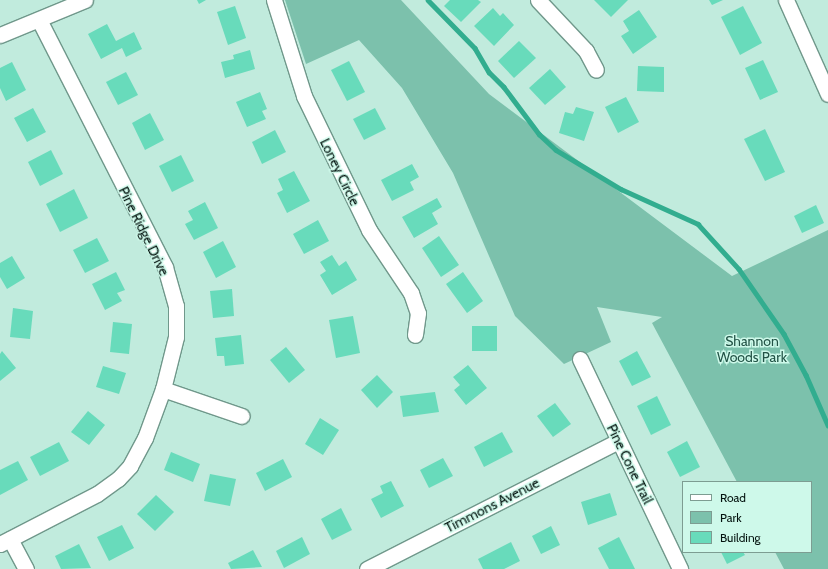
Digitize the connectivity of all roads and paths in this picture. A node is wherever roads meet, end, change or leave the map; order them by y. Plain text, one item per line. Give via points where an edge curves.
1 (85, 0) edge
2 (274, 0) edge
3 (538, 0) edge
4 (786, 0) edge
5 (39, 20) junction
6 (0, 35) edge
7 (596, 70) dead end
8 (828, 94) edge
9 (415, 336) dead end
10 (580, 359) dead end
11 (163, 389) junction
12 (242, 416) dead end
13 (618, 441) junction
14 (5, 541) edge
15 (26, 569) edge
16 (367, 569) edge
17 (680, 569) edge

1 - 5 street
2 - 9 street, Loney Circle via 304,96 369,230 411,293 418,313
3 - 7 street via 586,51
4 - 8 street
5 - 6 street
5 - 11 street, Pine Ridge Drive via 165,267 176,306 176,337
10 - 13 street, Pine Cone Trail
11 - 12 street
11 - 14 street, Pine Ridge Drive via 145,438 130,466 118,479 97,494
13 - 16 street, Timmons Avenue
13 - 17 street, Pine Cone Trail
14 - 15 street

